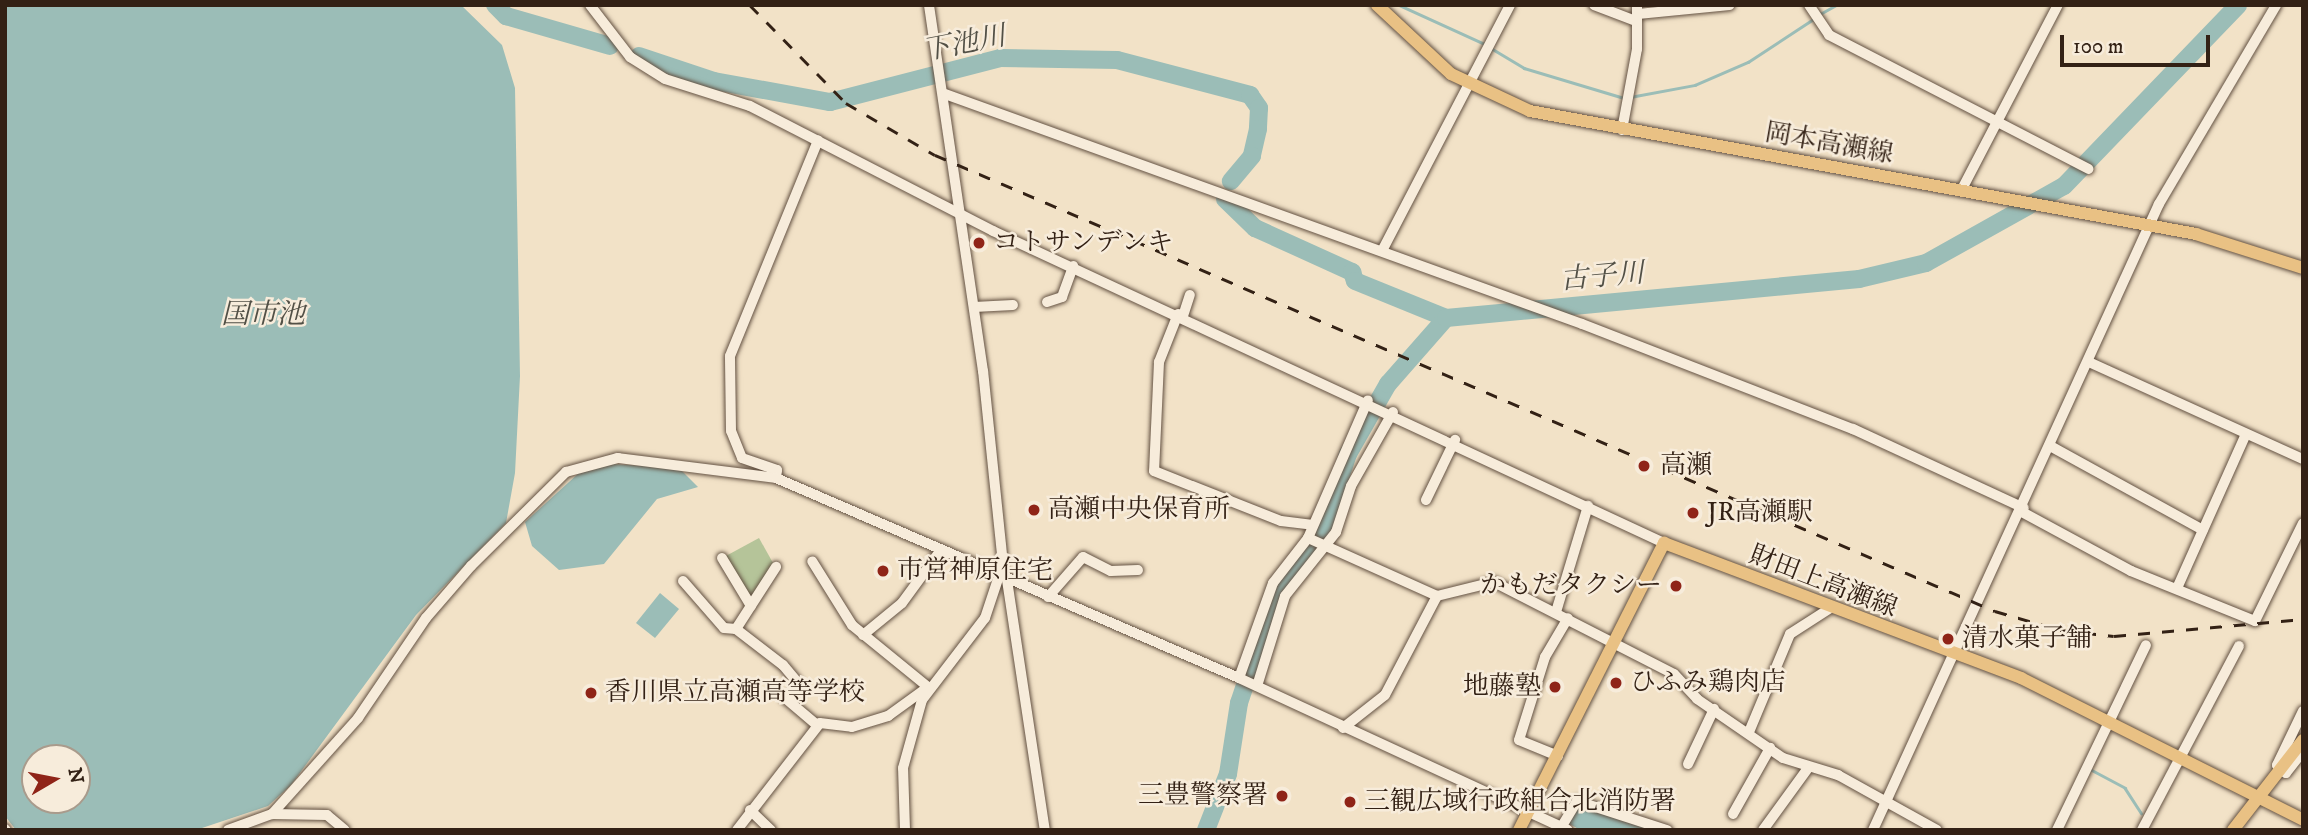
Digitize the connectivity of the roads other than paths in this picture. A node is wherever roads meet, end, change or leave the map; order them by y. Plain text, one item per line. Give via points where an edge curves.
1 (590, 5) edge
2 (929, 5) edge
3 (1377, 5) edge
4 (1510, 5) edge
5 (1594, 5) edge
6 (1730, 5) edge
7 (1810, 5) edge
8 (2058, 5) edge
9 (2276, 5) edge
10 (1637, 13) edge
11 (1468, 83) junction
12 (945, 93) junction
13 (1995, 120) junction
14 (1622, 131) junction
15 (818, 140) junction
16 (2089, 169) dead end
17 (1961, 191) junction
18 (957, 211) junction
19 (2149, 225) junction
20 (1383, 249) junction
21 (1073, 266) junction
22 (2302, 266) edge
23 (1190, 295) dead end
24 (1047, 302) dead end
25 (1013, 305) dead end
26 (974, 307) junction
27 (1181, 315) junction
28 (2091, 363) junction
29 (1368, 400) junction
30 (1393, 412) junction
31 (2245, 436) junction
32 (1455, 440) junction
33 (2052, 447) junction
34 (2303, 459) edge
35 (776, 478) junction
36 (1426, 500) dead end
37 (1588, 506) junction
38 (2023, 510) junction
39 (2303, 523) edge
40 (1313, 525) junction
41 (2203, 530) junction
42 (1311, 539) junction
43 (1664, 543) junction
44 (1326, 547) junction
45 (940, 551) junction
46 (722, 558) dead end
47 (812, 561) dead end
48 (776, 567) dead end
49 (1138, 570) dead end
50 (1002, 577) junction
51 (683, 581) dead end
52 (2178, 586) junction
53 (1437, 596) junction
54 (1048, 597) junction
55 (751, 606) junction
56 (1829, 609) junction
57 (1556, 612) junction
58 (1568, 618) junction
59 (736, 629) junction
60 (863, 635) junction
61 (1615, 641) junction
62 (2146, 645) dead end
63 (2239, 646) dead end
64 (1954, 657) junction
65 (1239, 678) junction
66 (1257, 686) junction
67 (2200, 686) dead end
68 (928, 687) junction
69 (2211, 692) junction
70 (1714, 709) junction
71 (2303, 711) edge
72 (2108, 724) junction
73 (817, 725) junction
74 (1343, 728) junction
75 (1749, 732) junction
76 (2303, 740) edge
77 (1770, 748) junction
78 (2303, 751) edge
79 (1558, 756) junction
80 (2180, 760) junction
81 (1688, 764) dead end
82 (1808, 768) junction
83 (2281, 771) junction
84 (2257, 798) junction
85 (1888, 800) junction
86 (1531, 809) junction
87 (750, 810) junction
88 (272, 814) junction
89 (1733, 814) dead end
90 (2303, 820) edge
91 (1565, 828) edge
92 (2235, 828) edge
93 (228, 830) edge
94 (345, 830) edge
95 (737, 830) edge
96 (771, 830) edge
97 (905, 830) edge
98 (1045, 830) edge
99 (1519, 830) edge
100 (1667, 830) edge
101 (1763, 830) edge
102 (1873, 830) edge
103 (1937, 830) edge
104 (2057, 830) edge
105 (2142, 830) edge

1 - 15 street via 630,57 665,79 750,106
2 - 12 street
3 - 11 main road, 岡本高瀬線 via 1426,57
4 - 11 street
5 - 10 street
6 - 10 street
7 - 13 street via 1829,35
8 - 13 street
9 - 19 street
10 - 14 street
11 - 14 main road, 岡本高瀬線 via 1530,111
11 - 20 street
12 - 18 street
12 - 20 street
13 - 16 street
13 - 17 street
14 - 17 main road, 岡本高瀬線
15 - 18 street
15 - 35 street via 730,356 731,431 742,458 777,470
17 - 19 main road, 岡本高瀬線
18 - 21 street
18 - 26 street
19 - 22 main road, 岡本高瀬線 via 2227,241
19 - 28 street
20 - 38 street via 1853,429
21 - 24 street via 1062,297
21 - 27 street
23 - 27 street
25 - 26 street
26 - 50 street
27 - 29 street
27 - 40 street via 1159,362 1154,471 1281,522
28 - 31 street via 2203,410
28 - 33 street
29 - 30 street
29 - 40 street
30 - 32 street
30 - 44 street
31 - 34 street
31 - 41 street
32 - 36 street
32 - 37 street
33 - 38 street
33 - 41 street
35 - 45 street
35 - 88 street via 618,458 566,472 426,618 358,718
37 - 43 street
37 - 57 street
38 - 52 street via 2131,571
38 - 64 street
39 - 52 street via 2255,621
40 - 42 street
41 - 52 street
42 - 44 street
42 - 65 street via 1273,583
43 - 56 main road, 財田上高瀬線
43 - 61 main road
44 - 53 street
44 - 66 street via 1285,596
45 - 50 street
45 - 60 street via 902,603
46 - 55 street
47 - 60 street
48 - 55 street
49 - 54 street via 1111,571 1083,557
50 - 54 street
50 - 68 street via 985,618
50 - 98 street
51 - 59 street via 724,628
53 - 57 street via 1494,582
53 - 74 street via 1385,695
54 - 65 street
55 - 59 street
56 - 64 main road, 財田上高瀬線
56 - 75 street via 1790,634
57 - 58 street
58 - 61 street
58 - 79 street via 1545,657 1519,740
59 - 73 street via 803,689 785,698
60 - 68 street
61 - 70 street via 1674,674
61 - 79 main road
62 - 72 street
63 - 69 street
64 - 72 main road, 財田上高瀬線 via 2021,678
64 - 85 street
65 - 66 street
66 - 74 street
67 - 69 street
68 - 73 street via 888,716 852,727
68 - 97 street via 906,750
69 - 80 street
70 - 75 street
70 - 81 street
71 - 83 street via 2278,754
72 - 80 main road, 財田上高瀬線
72 - 104 street
73 - 87 street
74 - 86 street via 1512,806
75 - 77 street
76 - 83 main road
77 - 82 street
77 - 89 street
78 - 83 street via 2286,773
79 - 86 main road
80 - 84 main road, 財田上高瀬線
80 - 105 street
82 - 85 street
82 - 101 street
83 - 84 main road
84 - 90 main road, 財田上高瀬線
84 - 92 main road
85 - 102 street
85 - 103 street
86 - 91 street
86 - 99 main road
87 - 95 street
87 - 96 street
88 - 93 street
88 - 94 street via 327,815
91 - 100 street via 1577,801

